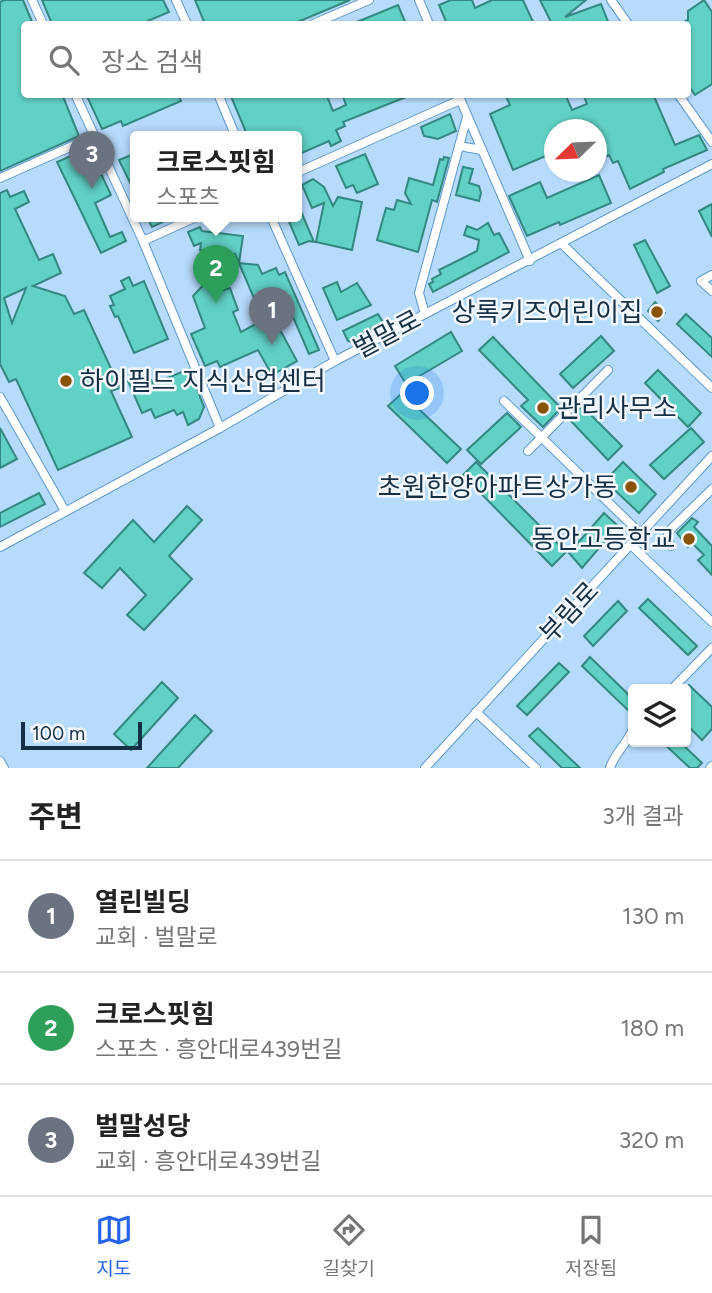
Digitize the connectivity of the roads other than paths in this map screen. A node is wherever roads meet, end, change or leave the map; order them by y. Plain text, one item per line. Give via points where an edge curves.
1 (32, 0) edge
2 (176, 0) edge
3 (369, 0) edge
4 (419, 0) edge
5 (611, 0) edge
6 (42, 21) edge
7 (186, 21) edge
8 (320, 21) edge
9 (428, 21) edge
10 (626, 21) edge
11 (77, 98) edge
12 (220, 98) edge
13 (457, 98) edge
14 (459, 98) edge
15 (681, 98) edge
16 (467, 117) junction
17 (233, 131) edge
18 (94, 136) junction
19 (712, 142) edge
20 (459, 146) junction
21 (482, 150) junction
22 (712, 164) edge
23 (302, 170) edge
24 (0, 178) edge
25 (130, 213) edge
26 (134, 222) edge
27 (185, 222) edge
28 (273, 222) edge
29 (143, 241) junction
30 (562, 243) junction
31 (530, 261) junction
32 (712, 275) edge
33 (712, 291) edge
34 (425, 314) junction
35 (335, 361) junction
36 (608, 370) dead end
37 (712, 388) edge
38 (0, 397) edge
39 (504, 401) dead end
40 (220, 428) junction
41 (541, 438) junction
42 (528, 451) dead end
43 (712, 456) edge
44 (712, 489) edge
45 (65, 512) junction
46 (641, 534) junction
47 (631, 545) junction
48 (671, 546) dead end
49 (0, 547) edge
50 (712, 622) edge
51 (712, 648) edge
52 (677, 684) edge
53 (476, 712) junction
54 (628, 740) edge
55 (0, 761) edge
56 (4, 768) edge
57 (425, 768) edge
58 (536, 768) edge
59 (610, 768) edge

1 - 6 street
2 - 7 street
3 - 8 street
4 - 9 street
5 - 10 street
11 - 18 street
12 - 17 street
13 - 23 street
14 - 16 street
15 - 19 street
16 - 20 street
16 - 21 street
18 - 24 street
18 - 25 street
20 - 21 street
20 - 34 street via 419,293
21 - 31 street
22 - 30 street, 벌말로
26 - 29 street
27 - 29 street
28 - 35 street
29 - 40 street
30 - 31 street, 벌말로
30 - 37 street
31 - 34 street, 벌말로
32 - 33 street via 701,281
34 - 35 street, 벌말로
35 - 40 street, 벌말로
36 - 41 street
38 - 45 street
39 - 41 street
40 - 45 street, 벌말로
41 - 42 street
41 - 46 street
43 - 46 street, 부림로
44 - 48 street via 669,531
45 - 49 street, 벌말로
46 - 47 street, 부림로
47 - 50 street
47 - 53 street, 부림로
51 - 52 street
53 - 57 street, 부림로
53 - 58 street
54 - 59 street
55 - 56 street

